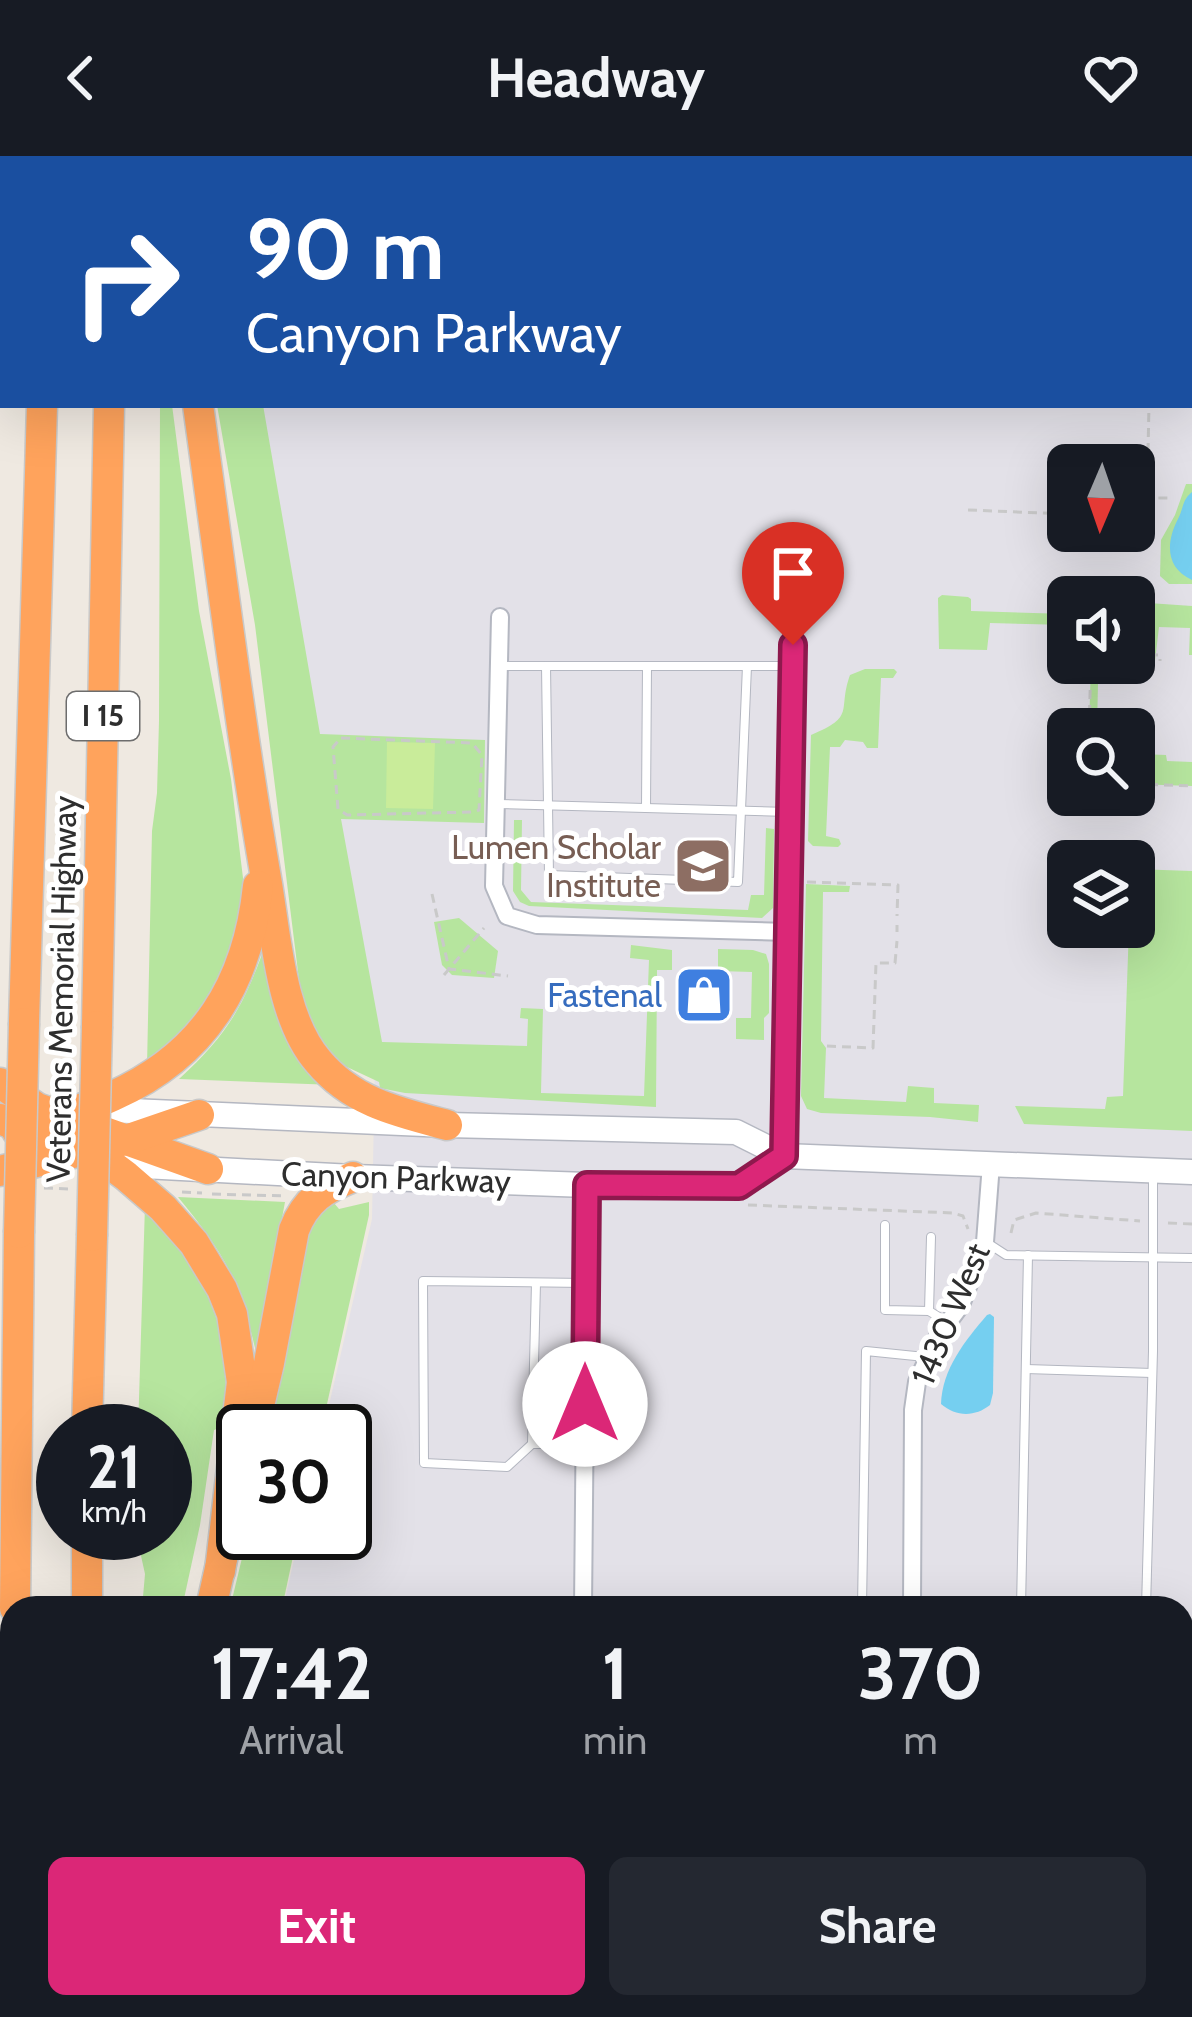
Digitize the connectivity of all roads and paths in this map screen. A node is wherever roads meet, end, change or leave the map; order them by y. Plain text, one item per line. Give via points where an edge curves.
1 (42, 408) edge
2 (109, 408) edge
3 (198, 408) edge
4 (1149, 408) edge
5 (1148, 444) edge
6 (1155, 497) edge
7 (1171, 498) dead end
8 (968, 510) dead end
9 (1047, 513) edge
10 (500, 617) dead end
11 (793, 645) dead end
12 (1155, 655) edge
13 (1160, 661) dead end
14 (499, 666) junction
15 (546, 666) junction
16 (647, 666) junction
17 (746, 666) junction
18 (792, 666) junction
19 (1155, 785) edge
20 (250, 786) junction
21 (1192, 786) edge
22 (496, 804) junction
23 (548, 806) junction
24 (646, 808) junction
25 (741, 810) junction
26 (472, 812) joint
27 (790, 812) junction
28 (805, 881) dead end
29 (432, 894) dead end
30 (897, 916) dead end
31 (897, 925) dead end
32 (484, 928) dead end
33 (788, 932) junction
34 (897, 932) dead end
35 (897, 941) dead end
36 (449, 969) junction
37 (444, 974) dead end
38 (508, 976) dead end
39 (826, 1046) dead end
40 (0, 1083) edge
41 (199, 1115) junction
42 (28, 1118) edge
43 (447, 1125) junction
44 (77, 1151) junction
45 (117, 1152) junction
46 (784, 1156) junction
47 (0, 1160) edge
48 (991, 1164) junction
49 (208, 1169) joint
50 (1153, 1170) junction
51 (0, 1171) edge
52 (1192, 1172) edge
53 (41, 1174) junction
54 (353, 1177) junction
55 (587, 1185) junction
56 (67, 1189) dead end
57 (176, 1192) dead end
58 (285, 1196) dead end
59 (743, 1205) dead end
60 (1153, 1222) junction
61 (1192, 1224) edge
62 (886, 1225) dead end
63 (1011, 1233) dead end
64 (932, 1237) dead end
65 (976, 1237) junction
66 (1028, 1255) junction
67 (1153, 1257) junction
68 (1192, 1258) edge
69 (536, 1283) junction
70 (586, 1283) junction
71 (928, 1311) junction
72 (948, 1323) junction
73 (928, 1357) junction
74 (1026, 1369) junction
75 (1152, 1372) junction
76 (88, 1404) edge
77 (259, 1404) edge
78 (532, 1444) junction
79 (585, 1444) junction
80 (87, 1560) edge
81 (223, 1560) edge
82 (220, 1571) junction
83 (15, 1596) edge
84 (87, 1596) edge
85 (214, 1596) edge
86 (583, 1596) edge
87 (862, 1596) edge
88 (912, 1596) edge
89 (1021, 1596) edge
90 (1146, 1596) edge

1 - 83 highway, Veterans Memorial Highway / I 15, bridge
2 - 76 highway, Veterans Memorial Highway / I 15, bridge
3 - 20 highway
4 - 5 path
6 - 7 path
8 - 9 path
10 - 14 street
11 - 18 street
12 - 13 path
14 - 15 lane
14 - 22 street
15 - 16 lane
15 - 23 lane
16 - 17 lane
16 - 24 lane
17 - 18 lane
17 - 25 lane
18 - 27 street
19 - 21 path
20 - 42 highway via 256,915 210,1023 184,1053 114,1096
20 - 43 highway via 284,982 308,1046 345,1087 384,1108
22 - 23 lane
22 - 33 street via 494,886 507,916 536,925
23 - 24 lane
23 - 25 lane via 549,875 738,882
24 - 25 lane
25 - 27 lane
26 - 26 path via 481,804 482,754 472,743 340,738 333,747 338,808 347,815
27 - 33 street
28 - 30 path via 898,885
29 - 36 path
31 - 34 path
32 - 36 path
33 - 46 street
35 - 39 path via 895,963 876,963 873,1048
36 - 37 path
36 - 38 path
40 - 42 highway
41 - 42 main road, Canyon Parkway
41 - 43 main road, Canyon Parkway
41 - 45 highway
42 - 44 highway
42 - 45 highway
43 - 46 main road, Canyon Parkway via 736,1132
44 - 45 highway
44 - 53 highway
45 - 49 highway
45 - 53 main road
45 - 82 highway via 194,1243 232,1315 242,1382
46 - 48 main road, Canyon Parkway
46 - 55 main road, Canyon Parkway via 739,1186
47 - 53 main road
48 - 50 main road, Canyon Parkway
48 - 65 street, 1430 West
49 - 54 main road, Canyon Parkway
50 - 52 main road, Canyon Parkway
50 - 60 lane
51 - 53 highway
53 - 56 path
54 - 55 main road, Canyon Parkway
54 - 77 highway via 317,1194 294,1230
55 - 70 street
57 - 58 path
59 - 65 path via 953,1213
60 - 61 path
60 - 63 path via 1036,1214 1014,1220
60 - 67 lane
62 - 71 lane via 885,1310
64 - 71 lane
65 - 66 lane via 1006,1255
65 - 72 street, 1430 West via 961,1305
66 - 67 lane
66 - 74 lane
67 - 68 lane
67 - 75 lane
69 - 70 lane
69 - 78 lane
69 - 78 lane via 423,1281 424,1463 507,1467
70 - 79 street
71 - 72 lane
72 - 73 street, 1430 West
73 - 87 lane via 866,1351
73 - 88 street, 1430 West via 913,1410
74 - 75 lane
74 - 89 lane
75 - 90 lane
78 - 79 lane
79 - 86 street
80 - 84 highway
81 - 82 highway
82 - 85 highway

